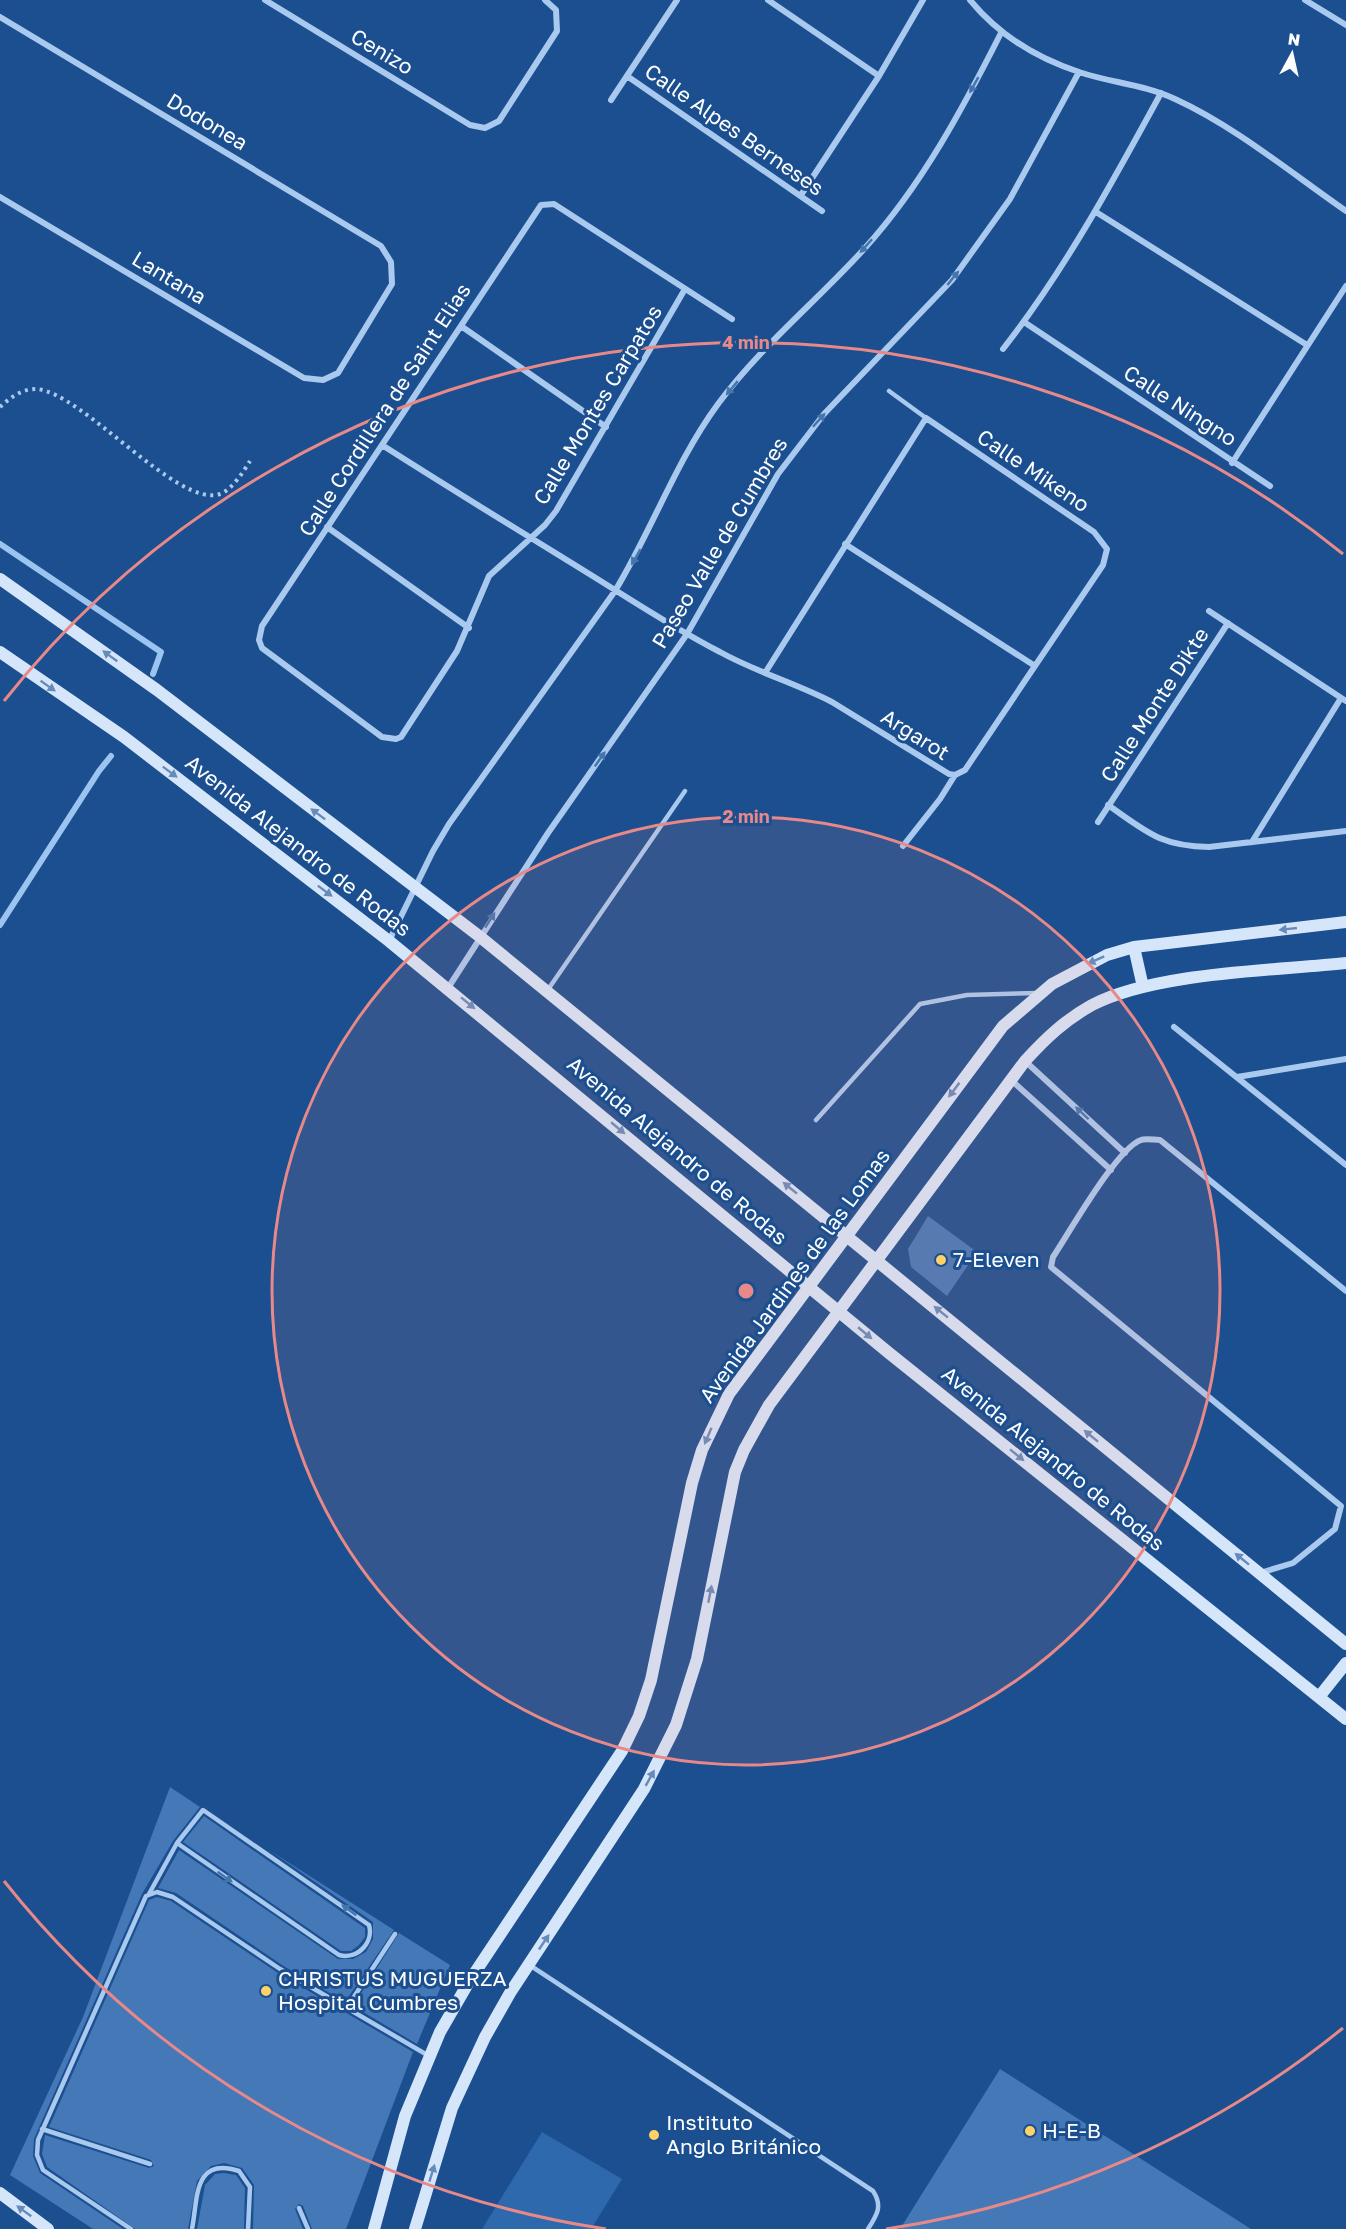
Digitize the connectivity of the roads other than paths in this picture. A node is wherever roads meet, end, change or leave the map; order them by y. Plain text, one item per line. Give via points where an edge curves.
1 (265, 0) edge
2 (545, 0) edge
3 (677, 0) edge
4 (768, 0) edge
5 (923, 0) edge
6 (970, 0) edge
7 (1305, 0) edge
8 (0, 17) edge
9 (1346, 25) edge
10 (1001, 33) junction
11 (1079, 72) junction
12 (627, 76) junction
13 (879, 76) junction
14 (1161, 93) junction
15 (611, 100) dead end
16 (801, 195) junction
17 (0, 197) edge
18 (822, 211) dead end
19 (1346, 211) edge
20 (1096, 212) junction
21 (1346, 286) edge
22 (685, 289) junction
23 (732, 319) dead end
24 (1024, 322) junction
25 (461, 326) junction
26 (1307, 345) junction
27 (1003, 350) dead end
28 (323, 380) joint
29 (889, 391) dead end
30 (926, 418) junction
31 (606, 427) junction
32 (382, 445) junction
33 (1232, 463) junction
34 (1270, 486) dead end
35 (327, 527) junction
36 (530, 540) junction
37 (845, 544) junction
38 (1105, 560) joint
39 (0, 579) edge
40 (615, 591) junction
41 (1209, 611) dead end
42 (1228, 624) junction
43 (469, 628) junction
44 (687, 634) junction
45 (0, 652) edge
46 (1035, 666) junction
47 (765, 673) junction
48 (1343, 700) edge
49 (396, 739) joint
50 (955, 775) junction
51 (685, 791) dead end
52 (1108, 805) junction
53 (1098, 822) dead end
54 (1346, 831) edge
55 (1252, 842) junction
56 (903, 846) dead end
57 (416, 886) junction
58 (1346, 922) edge
59 (479, 936) junction
60 (389, 940) junction
61 (1134, 947) junction
62 (1346, 963) edge
63 (1143, 987) junction
64 (448, 988) junction
65 (547, 991) junction
66 (1040, 993) junction
67 (1174, 1027) dead end
68 (1346, 1059) edge
69 (1025, 1061) junction
70 (1237, 1077) junction
71 (1011, 1080) junction
72 (816, 1120) dead end
73 (1125, 1153) junction
74 (1346, 1165) edge
75 (1111, 1170) junction
76 (847, 1234) junction
77 (878, 1260) junction
78 (809, 1285) junction
79 (1346, 1292) edge
80 (839, 1311) junction
81 (1259, 1573) junction
82 (1346, 1644) edge
83 (1346, 1663) edge
84 (1319, 1697) junction
85 (1346, 1719) edge
86 (177, 1843) junction
87 (149, 1894) junction
88 (395, 1934) dead end
89 (529, 1964) junction
90 (346, 2009) junction
91 (429, 2056) junction
92 (42, 2129) junction
93 (150, 2164) dead end
94 (0, 2193) edge
95 (298, 2208) dead end
96 (48, 2229) edge
97 (131, 2229) edge
98 (192, 2229) edge
99 (248, 2229) edge
100 (308, 2229) edge
101 (374, 2229) edge
102 (415, 2229) edge
103 (868, 2229) edge

1 - 2 street, Cenizo via 470,125 485,128 498,121 557,32 556,10
3 - 12 street
4 - 13 street
5 - 13 street
6 - 10 street
7 - 9 street
8 - 28 street, Dodonea via 381,246 391,262 392,284 338,373
10 - 11 street
10 -> 40 street via 955,121 902,204 865,248 747,369 702,427 639,553
11 - 14 street via 1143,85
44 -> 11 street, Paseo Valle de Cumbres via 803,437 952,280 1010,199
12 - 15 street
12 - 16 street, Calle Alpes Berneses
13 - 16 street
14 - 19 street via 1229,130
14 - 20 street
16 - 18 street, Calle Alpes Berneses
17 - 28 street, Lantana via 304,378
20 - 24 street
20 - 26 street
21 - 26 street, Calle Ningno
22 - 23 street
22 - 25 street, Calle Cordillera de Saint Elias via 554,204 546,203 538,208
22 - 31 street, Calle Montes Carpatos
24 - 27 street
24 - 33 street, Calle Ningno
25 - 31 street
25 - 32 street, Calle Cordillera de Saint Elias
26 - 33 street, Calle Ningno
29 - 30 lane
30 - 37 street
30 - 38 street, Calle Mikeno via 1094,532 1105,545
31 - 36 street, Calle Montes Carpatos via 556,511
32 - 35 street, Calle Cordillera de Saint Elias
32 - 36 street, Argarot
33 - 34 street
35 - 43 street
35 - 49 street, Calle Cordillera de Saint Elias via 262,626 259,640 271,656 364,724 382,737
36 - 40 street, Argarot
36 - 43 street, Calle Montes Carpatos via 489,576
37 - 46 street
37 - 47 street
38 - 46 street, Argarot
57 -> 39 street, Avenida Alejandro de Rodas via 157,690
40 - 44 street, Argarot
40 - 57 street via 449,824
41 - 42 street
42 - 48 street
42 - 52 street, Calle Monte Dikte
43 - 49 street, Calle Montes Carpatos via 407,731
44 - 47 street, Argarot
59 -> 44 street, Paseo Valle de Cumbres
45 -> 60 street, Avenida Alejandro de Rodas via 124,737
46 - 50 street, Argarot via 965,770
47 - 50 street, Argarot via 832,702 941,771
48 - 55 street
50 - 56 street
51 - 65 lane
52 - 53 street, Calle Monte Dikte
52 - 55 street via 1149,834 1175,845 1209,847
54 - 55 street
57 - 59 street, Avenida Alejandro de Rodas
57 - 60 street
58 -> 61 street, Avenida Jardines de las Lomas
59 - 64 street, Paseo Valle de Cumbres
59 - 65 street, Avenida Alejandro de Rodas
60 - 64 street, Avenida Alejandro de Rodas
61 - 63 street
61 -> 66 street, Avenida Jardines de las Lomas via 1084,966
62 - 63 street
63 - 69 street via 1095,1004 1067,1020
64 -> 78 street, Avenida Alejandro de Rodas
76 -> 65 street, Avenida Alejandro de Rodas
66 - 72 lane via 968,995 920,1004
66 -> 76 street, Avenida Jardines de las Lomas via 1003,1026
67 - 70 street
68 - 70 street
69 - 71 street
73 -> 69 street
70 - 74 street
71 - 75 street
71 - 77 street
73 - 75 street
73 - 79 street via 1141,1140 1160,1140
75 - 81 street via 1053,1257 1051,1267 1341,1506 1335,1529 1293,1563
76 - 77 street, Avenida Alejandro de Rodas
76 - 78 street, Avenida Jardines de las Lomas
77 - 80 street
81 -> 77 street, Avenida Alejandro de Rodas
78 - 80 street, Avenida Alejandro de Rodas
78 -> 91 street, Avenida Jardines de las Lomas via 729,1394 702,1450 651,1680 622,1751 470,1980
80 -> 84 street, Avenida Alejandro de Rodas
89 -> 80 street via 662,1757 697,1659 729,1495 744,1449 769,1405
81 - 82 street, Avenida Alejandro de Rodas
83 - 84 street
84 - 85 street, Avenida Alejandro de Rodas
86 -> 86 lane via 339,1955 350,1957 364,1946 369,1925 202,1810
86 - 87 lane
87 - 90 lane via 157,1892 172,1897
87 - 92 lane via 143,1899
88 - 90 lane
102 -> 89 street via 452,2108 510,1993
89 - 103 lane via 873,2192 880,2201 879,2210
90 - 91 lane
91 - 101 street, Avenida Jardines de las Lomas via 405,2116
92 - 93 lane
92 - 97 lane via 37,2155 43,2170
96 -> 94 street
95 - 100 lane
98 - 99 lane via 201,2181 223,2167 239,2171 250,2187

